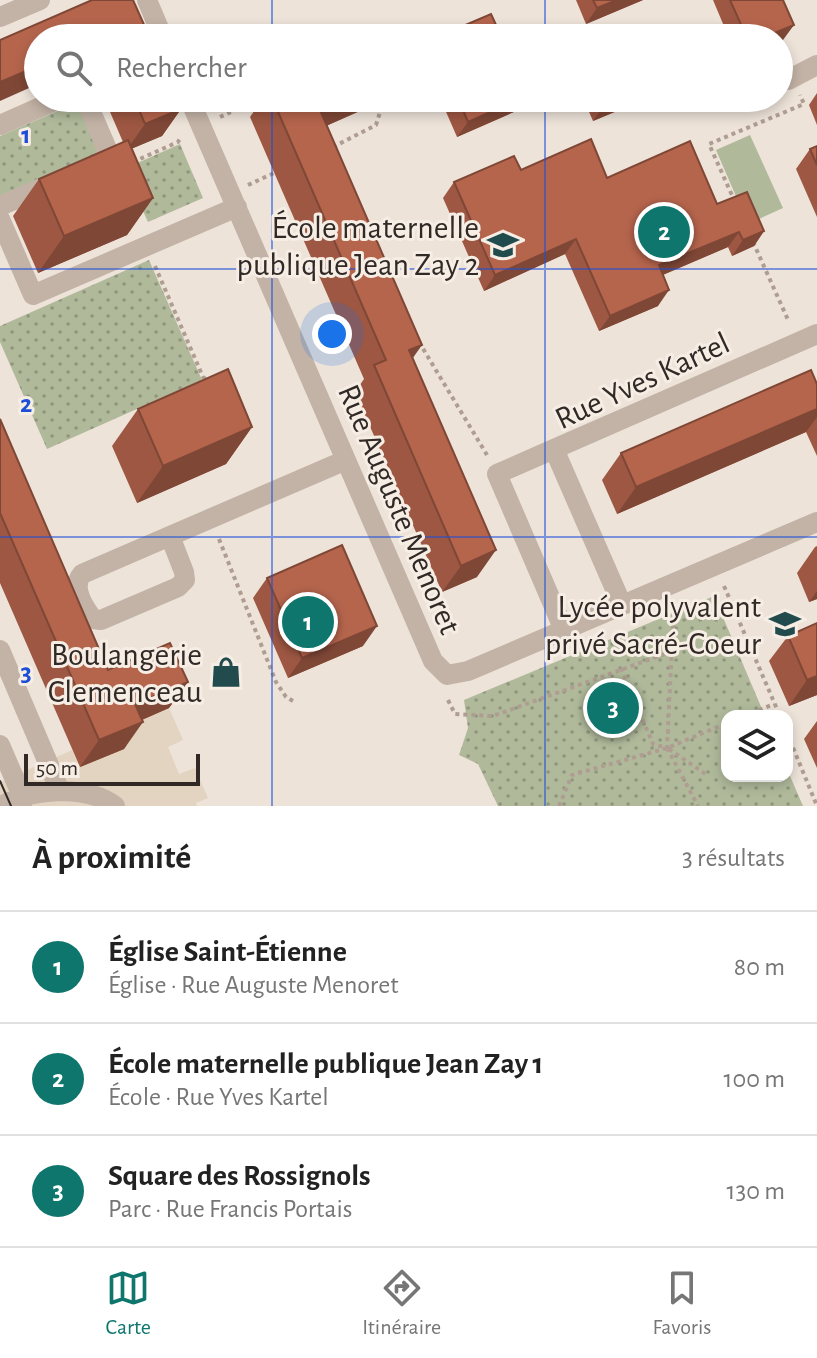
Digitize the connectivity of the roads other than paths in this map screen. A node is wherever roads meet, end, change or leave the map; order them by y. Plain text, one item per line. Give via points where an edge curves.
1 (40, 0) edge
2 (147, 0) edge
3 (0, 16) edge
4 (157, 24) edge
5 (817, 65) edge
6 (793, 77) edge
7 (29, 112) edge
8 (91, 112) edge
9 (195, 112) edge
10 (0, 125) edge
11 (0, 206) edge
12 (237, 207) junction
13 (0, 219) edge
14 (808, 338) edge
15 (554, 449) junction
16 (346, 460) junction
17 (817, 522) edge
18 (170, 536) junction
19 (622, 605) junction
20 (564, 630) junction
21 (0, 650) edge
22 (0, 745) edge
23 (60, 791) junction
24 (22, 801) edge
25 (1, 806) edge
26 (115, 806) edge

1 - 3 street
2 - 4 street
5 - 6 street
7 - 10 street
8 - 11 street via 107,149 103,162
9 - 12 street, Rue Auguste Menoret
12 - 13 street via 33,295
12 - 16 street, Rue Auguste Menoret
14 - 15 street, Rue Yves Kartel
15 - 19 street, Rue Yves Kartel
15 - 20 street via 497,474
16 - 18 street
16 - 20 street, Rue Auguste Menoret via 433,661 447,675
17 - 19 street
18 - 18 street via 77,579 93,619 101,620 185,580
19 - 20 street
21 - 23 street
22 - 24 street
23 - 24 street
23 - 26 street
24 - 25 street

